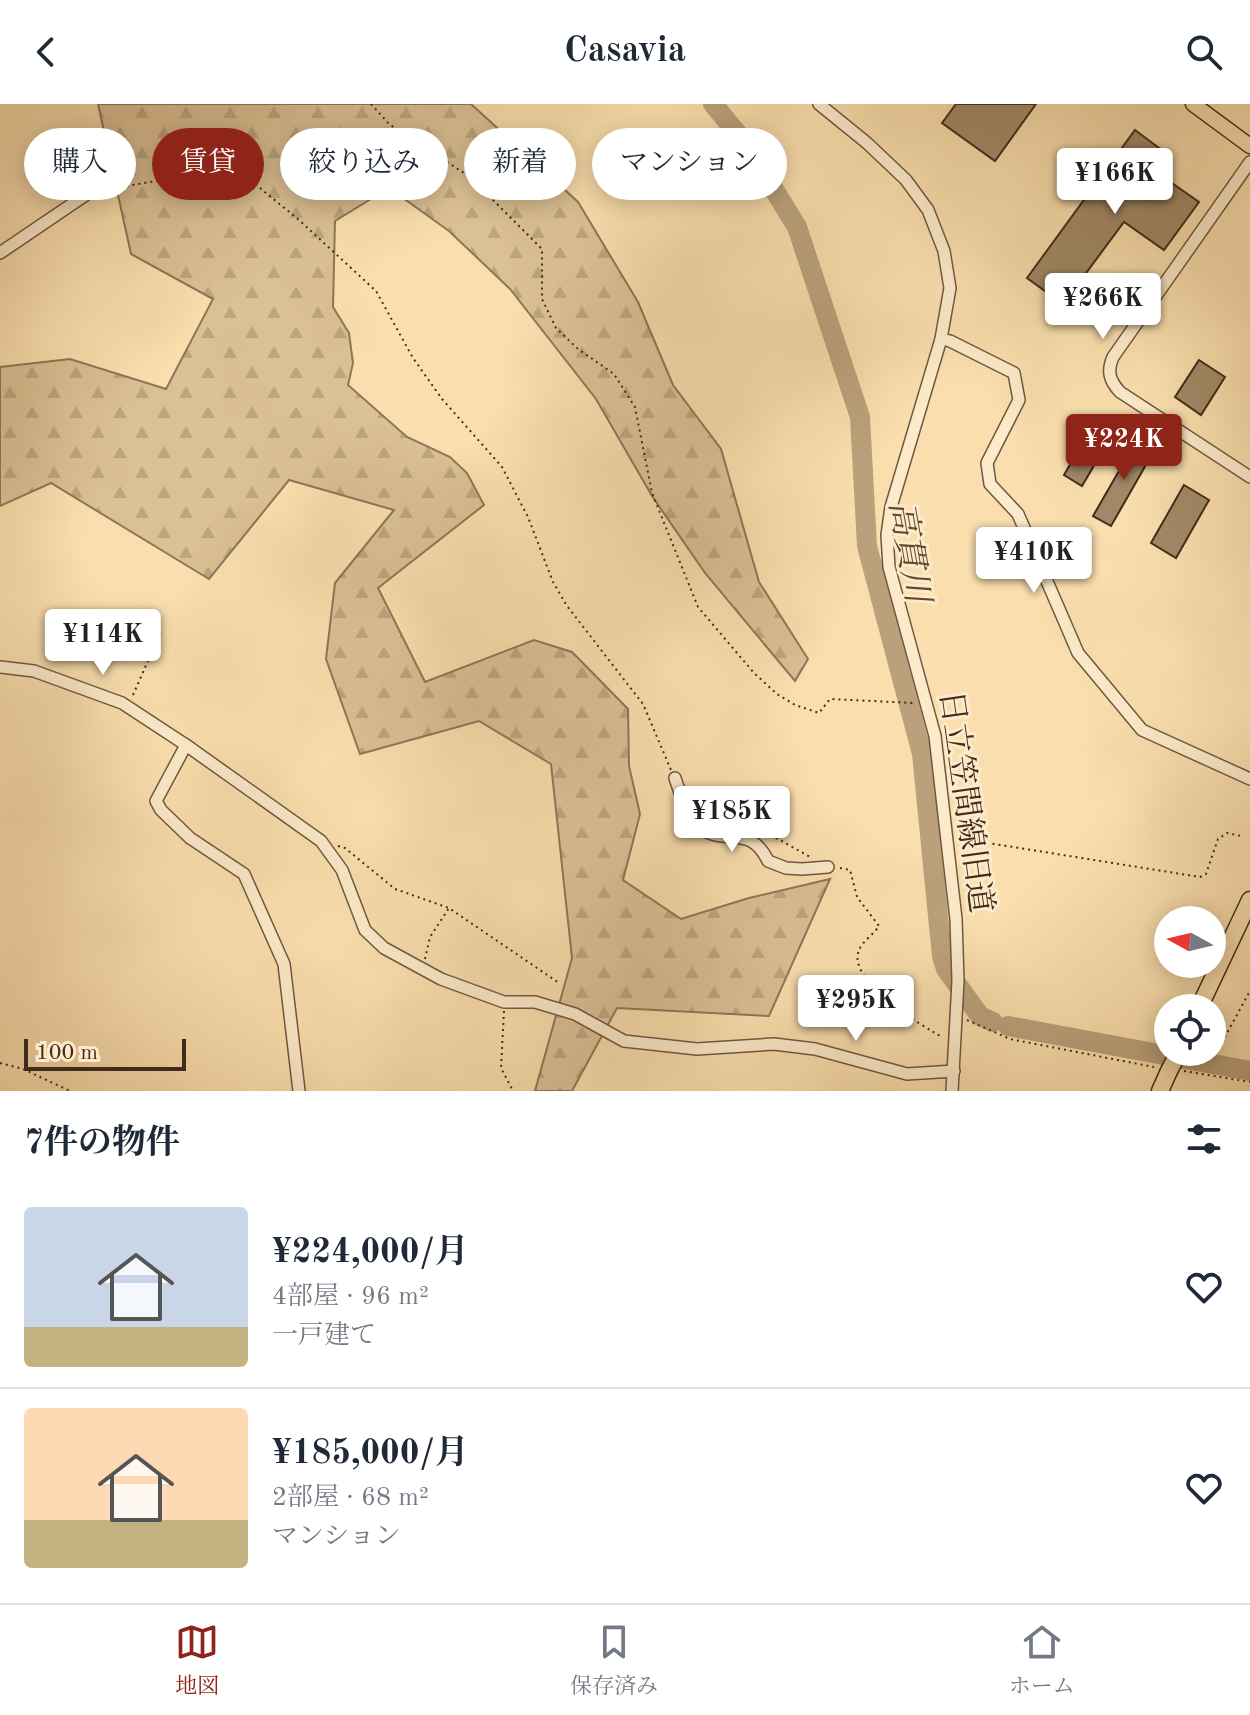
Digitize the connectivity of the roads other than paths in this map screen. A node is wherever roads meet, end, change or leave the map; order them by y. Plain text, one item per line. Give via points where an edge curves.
1 (819, 104) edge
2 (1193, 104) edge
3 (1250, 146) edge
4 (1250, 162) edge
5 (78, 200) edge
6 (0, 253) edge
7 (941, 339) junction
8 (1250, 477) edge
9 (0, 667) edge
10 (186, 745) junction
11 (675, 778) road end
12 (1250, 779) edge
13 (828, 867) road end
14 (1250, 900) edge
15 (1206, 994) edge
16 (1173, 1066) edge
17 (954, 1071) junction
18 (299, 1091) edge
19 (952, 1091) edge
20 (1160, 1091) edge

1 - 7 street, 日立笠間線旧道 via 906,180 928,210 944,251 950,288
2 - 3 main road
4 - 8 street via 1113,357 1109,374 1120,392
5 - 6 street
7 - 12 street via 1014,373 1019,400 987,463 990,484 1018,514 1078,653 1142,730
7 - 17 street, 日立笠間線旧道 via 887,535 892,580 935,736 956,919
9 - 10 street via 34,671 128,708
10 - 17 street via 321,841 342,870 365,930 384,948 441,979 504,1002 535,1002 575,1014 624,1041 697,1049 774,1044 907,1074
10 - 18 street via 156,801 190,838 244,874 284,964
11 - 13 street via 696,824 712,834 751,839 768,861 786,868
14 - 15 highway
16 - 20 highway, bridge
17 - 19 street, 日立笠間線旧道

